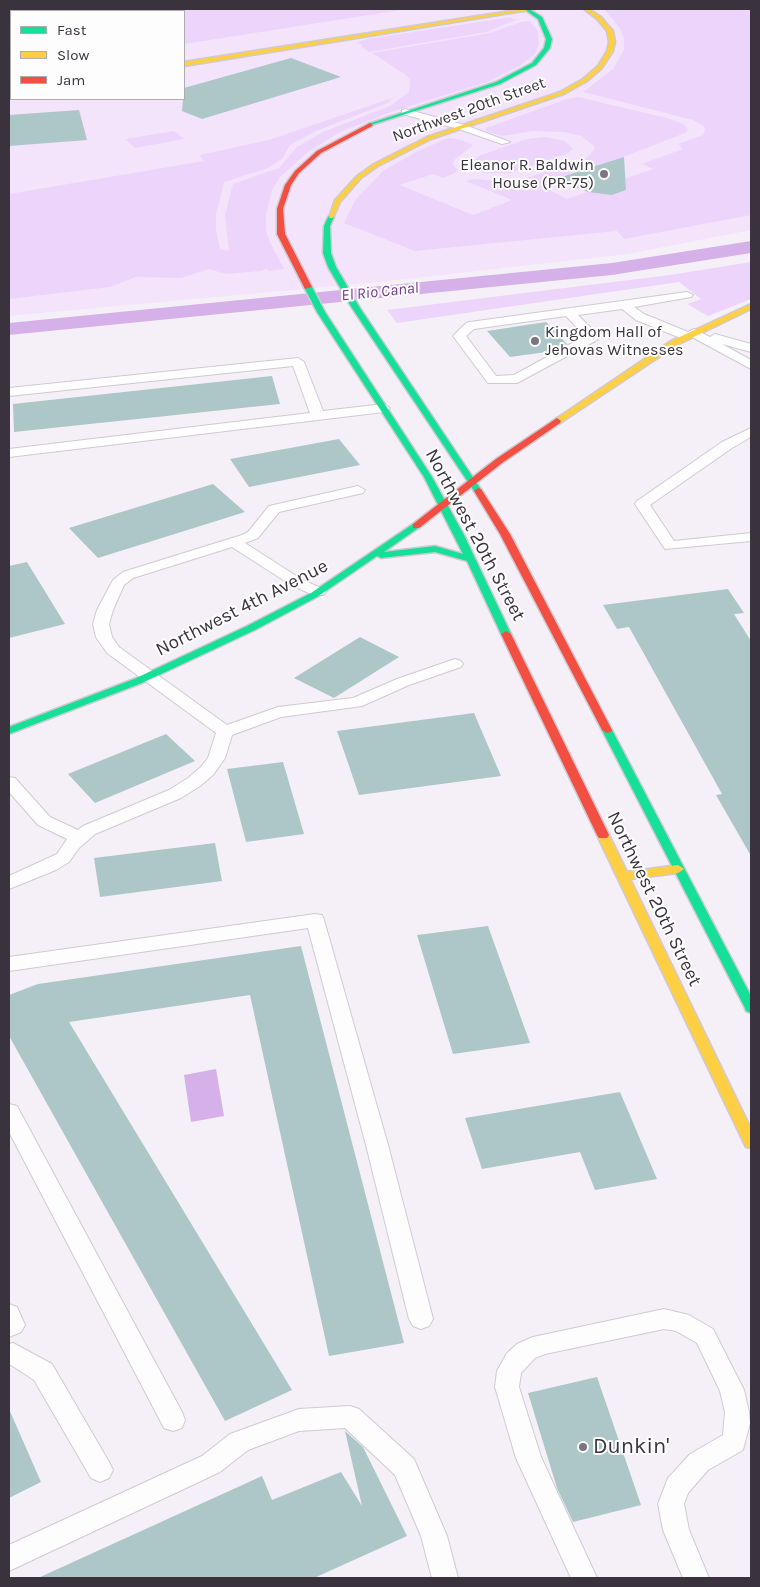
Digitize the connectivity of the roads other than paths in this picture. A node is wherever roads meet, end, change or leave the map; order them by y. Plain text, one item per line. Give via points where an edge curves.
1 (478, 9) edge
2 (527, 9) edge
3 (532, 9) edge
4 (586, 9) edge
5 (185, 53) edge
6 (185, 64) edge
7 (405, 112) junction
8 (433, 121) junction
9 (462, 127) junction
10 (446, 132) junction
11 (505, 142) dead end
12 (489, 147) dead end
13 (687, 295) dead end
14 (624, 305) junction
15 (751, 306) edge
16 (568, 312) junction
17 (372, 332) junction
18 (346, 335) junction
19 (691, 335) junction
20 (751, 348) edge
21 (751, 365) edge
22 (9, 392) edge
23 (384, 408) junction
24 (318, 416) junction
25 (751, 432) edge
26 (9, 452) edge
27 (472, 481) junction
28 (358, 490) dead end
29 (443, 505) junction
30 (751, 537) edge
31 (232, 542) junction
32 (374, 556) junction
33 (470, 559) junction
34 (318, 592) junction
35 (455, 664) dead end
36 (149, 676) junction
37 (9, 731) edge
38 (225, 732) junction
39 (9, 782) edge
40 (80, 838) junction
41 (678, 869) junction
42 (625, 876) junction
43 (9, 883) edge
44 (9, 964) edge
45 (751, 1008) edge
46 (9, 1112) edge
47 (751, 1143) edge
48 (9, 1314) edge
49 (421, 1319) dead end
50 (9, 1327) edge
51 (9, 1356) edge
52 (173, 1420) dead end
53 (100, 1470) dead end
54 (9, 1558) edge
55 (445, 1578) edge
56 (584, 1578) edge
57 (696, 1578) edge

1 - 5 street
2 - 3 street
2 - 6 street
2 - 7 street, Northwest 20th Street via 540,18 548,39 547,48 534,64 498,83
4 - 9 street, Northwest 20th Street via 610,31 610,51 600,67 563,92
7 - 8 lane
7 - 18 street, Northwest 20th Street via 334,142 307,162 288,184 280,208 281,234 307,287 321,312
8 - 9 lane
8 - 10 lane
9 - 10 street, Northwest 20th Street
9 - 11 lane
10 - 12 lane
10 - 17 street, Northwest 20th Street via 410,146 359,177 337,201 326,226 327,252 342,286
13 - 14 lane
14 - 16 lane
14 - 19 lane via 640,317
15 - 19 street, Northwest 4th Avenue
16 - 16 lane via 470,326 459,336 492,380 517,379 592,337
17 - 18 street
17 - 27 street, Northwest 20th Street
18 - 23 street, Northwest 20th Street
19 - 20 lane
19 - 21 lane
19 - 27 street, Northwest 4th Avenue via 640,364
22 - 24 lane via 298,362
23 - 24 lane
23 - 29 street, Northwest 20th Street
24 - 26 lane
25 - 30 lane via 642,504 670,546
27 - 29 street, Northwest 4th Avenue
27 - 41 street, Northwest 20th Street via 505,534
28 - 31 lane via 274,509 253,534
29 - 32 street, Northwest 4th Avenue
29 - 33 street, Northwest 20th Street
31 - 34 lane
31 - 36 lane via 128,575 118,583 101,624 104,637 113,650
32 - 33 street via 435,549
32 - 34 street, Northwest 4th Avenue
33 - 42 street, Northwest 20th Street
34 - 36 street, Northwest 4th Avenue
35 - 38 lane via 356,703 278,712
36 - 37 street, Northwest 4th Avenue
36 - 38 lane
38 - 40 lane via 216,758 207,772 194,782 176,794 109,820
39 - 40 lane via 44,821
40 - 43 lane via 63,858
41 - 42 street
41 - 45 street, Northwest 20th Street
42 - 47 street, Northwest 20th Street
44 - 49 lane via 315,920
46 - 52 lane
48 - 50 lane via 14,1325
51 - 53 lane via 13,1353 43,1372
54 - 55 lane via 211,1464 239,1442 299,1420 350,1417 405,1467 434,1536
56 - 57 lane via 529,1458 507,1387 509,1371 526,1351 541,1344 664,1319 681,1322 705,1336 732,1390 737,1412 734,1442 699,1462 677,1486 672,1504 676,1530

